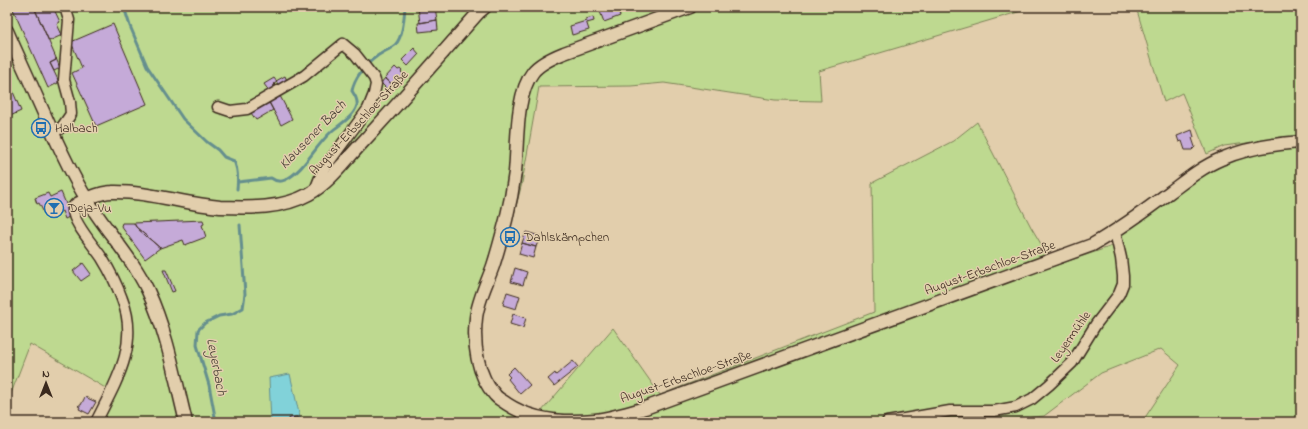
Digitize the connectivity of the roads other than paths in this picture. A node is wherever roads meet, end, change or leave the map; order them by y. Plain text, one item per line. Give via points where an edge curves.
1 (65, 7) edge
2 (485, 7) edge
3 (690, 7) edge
4 (7, 31) edge
5 (218, 107) dead end
6 (53, 133) junction
7 (1301, 142) edge
8 (315, 190) junction
9 (86, 199) junction
10 (1115, 232) junction
11 (96, 422) edge
12 (186, 422) edge
13 (887, 422) edge

1 - 6 street via 68,20 64,80 71,114 62,127
2 - 8 main road, August-Erbschloe-Straße via 367,138 326,182
3 - 10 main road, August-Erbschloe-Straße via 549,60 533,71 526,86 520,103 515,172 508,213 476,316 475,338 478,362 486,384 496,396 524,414 564,421 595,420 645,408 1062,257
4 - 6 main road
5 - 8 street via 230,111 247,109 304,76 343,44 371,73 376,84 368,109 323,170
6 - 9 main road
7 - 10 main road, August-Erbschloe-Straße via 1267,145 1220,159 1199,171
8 - 9 main road, August-Erbschloe-Straße via 290,202 257,207 200,205 126,192 111,192
9 - 11 street via 74,206 75,221 102,258 122,300 129,324 124,363
9 - 12 main road via 132,263 148,291 164,336
10 - 13 street, Leyermühle via 1124,276 1118,294 1072,363 1049,385 1032,399 1016,407 994,411 950,411

